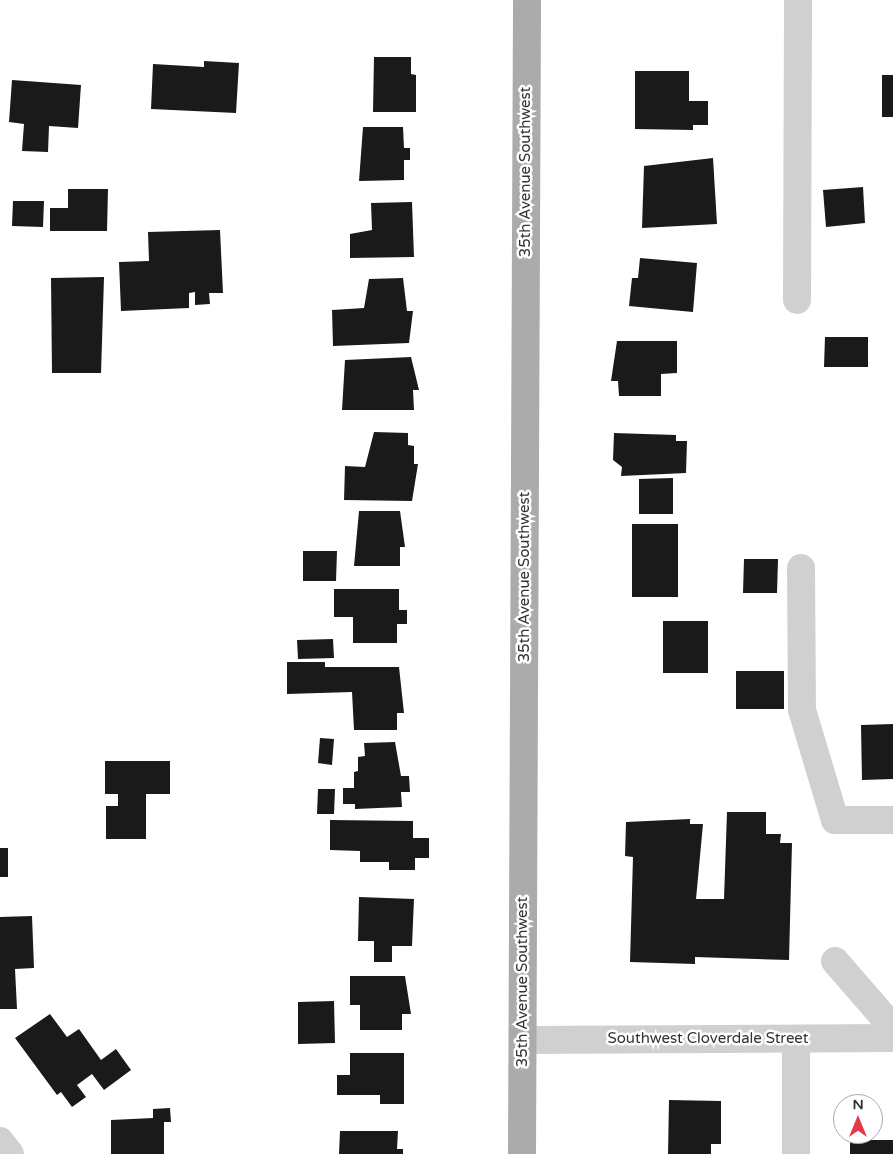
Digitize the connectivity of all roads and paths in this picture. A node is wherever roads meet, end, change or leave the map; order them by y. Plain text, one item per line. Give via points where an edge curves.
1 (527, 0) edge
2 (798, 0) edge
3 (797, 300) dead end
4 (802, 568) dead end
5 (893, 820) edge
6 (835, 961) dead end
7 (893, 1028) edge
8 (893, 1038) edge
9 (796, 1039) junction
10 (523, 1040) junction
11 (0, 1141) edge
12 (10, 1154) edge
13 (522, 1154) edge
14 (796, 1154) edge

1 - 10 main road, 35th Avenue Southwest
2 - 3 street
4 - 5 street via 802,710 835,820
6 - 7 street
8 - 9 street, Southwest Cloverdale Street
9 - 10 street, Southwest Cloverdale Street
9 - 14 street
10 - 13 main road, 35th Avenue Southwest
11 - 12 street

